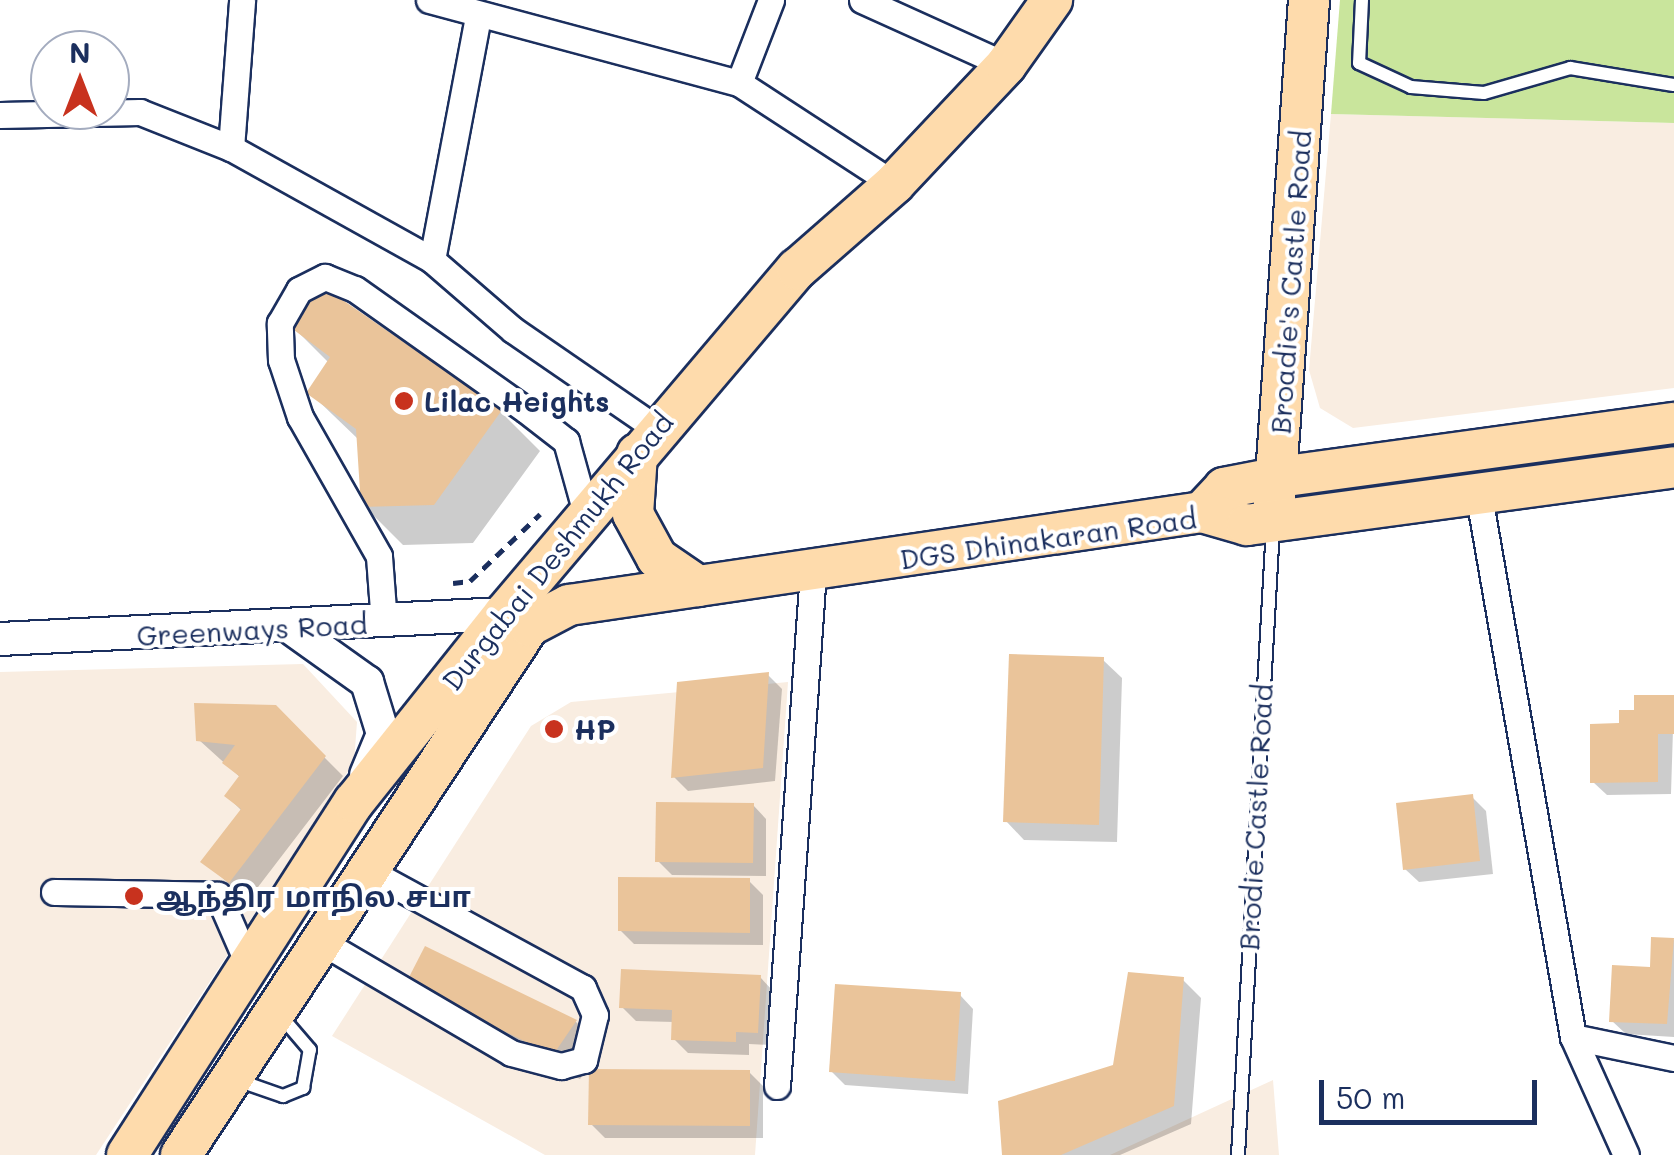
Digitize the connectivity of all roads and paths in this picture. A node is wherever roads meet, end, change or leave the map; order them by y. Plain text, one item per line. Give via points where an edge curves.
1 (242, 0) edge
2 (429, 0) edge
3 (771, 0) edge
4 (862, 0) edge
5 (1052, 0) edge
6 (1308, 0) edge
7 (1362, 0) edge
8 (478, 17) junction
9 (1006, 65) junction
10 (739, 83) junction
11 (1674, 85) edge
12 (0, 114) edge
13 (231, 148) junction
14 (894, 184) junction
15 (432, 260) junction
16 (1674, 424) edge
17 (647, 442) junction
18 (1674, 467) edge
19 (1276, 478) junction
20 (1478, 491) junction
21 (1202, 512) junction
22 (586, 514) junction
23 (1274, 520) junction
24 (813, 572) junction
25 (698, 586) junction
26 (504, 614) junction
27 (384, 623) junction
28 (294, 630) junction
29 (0, 638) edge
30 (354, 802) junction
31 (368, 871) junction
32 (54, 892) dead end
33 (322, 942) junction
34 (249, 966) junction
35 (276, 1010) junction
36 (1572, 1037) junction
37 (1674, 1058) edge
38 (232, 1077) junction
39 (776, 1086) dead end
40 (127, 1155) edge
41 (181, 1155) edge
42 (1238, 1155) edge
43 (1626, 1155) edge

1 - 13 street
2 - 8 street
3 - 10 street
4 - 9 street
5 - 9 main road, Durgabai Deshmukh Road
6 - 19 main road, Broadie's Castle Road
7 - 11 lane via 1359,63 1411,87 1484,93 1570,68
8 - 10 street via 626,47
8 - 15 street
9 - 14 main road, Durgabai Deshmukh Road
10 - 14 street
12 - 13 street via 140,112
13 - 15 street
14 - 17 main road, Durgabai Deshmukh Road via 797,269
15 - 17 street
16 - 19 main road
17 - 22 main road, Durgabai Deshmukh Road
17 - 25 main road via 633,514 657,558
18 - 20 main road, DGS Dhinakaran Road
19 - 21 main road via 1224,488
19 - 23 main road, Brodie Castle Road
20 - 23 main road, DGS Dhinakaran Road
20 - 36 street
21 - 23 main road, DGS Dhinakaran Road via 1226,524
21 - 24 main road, DGS Dhinakaran Road
22 - 26 main road, Durgabai Deshmukh Road
22 - 27 street via 566,441 355,289 325,277 299,290 280,323 281,360 300,417 379,556
23 - 42 lane, Brodie Castle Road
24 - 25 main road, DGS Dhinakaran Road
24 - 39 street
25 - 31 main road, Durgabai Deshmukh Road via 570,606 529,626
26 - 27 street, Greenways Road
26 - 30 main road, Durgabai Deshmukh Road
27 - 28 street, Greenways Road
28 - 29 street, Greenways Road
28 - 30 street via 366,682 382,734
30 - 34 main road, Durgabai Deshmukh Road
31 - 33 main road, Durgabai Deshmukh Road
31 - 33 street via 583,988 595,1016 584,1060 562,1066 511,1053
32 - 34 street via 218,895
33 - 35 main road, Durgabai Deshmukh Road
34 - 40 main road, Durgabai Deshmukh Road
35 - 38 main road, Durgabai Deshmukh Road
35 - 38 lane via 310,1050 303,1088 282,1096
36 - 37 street
36 - 43 street
38 - 41 main road, Durgabai Deshmukh Road

